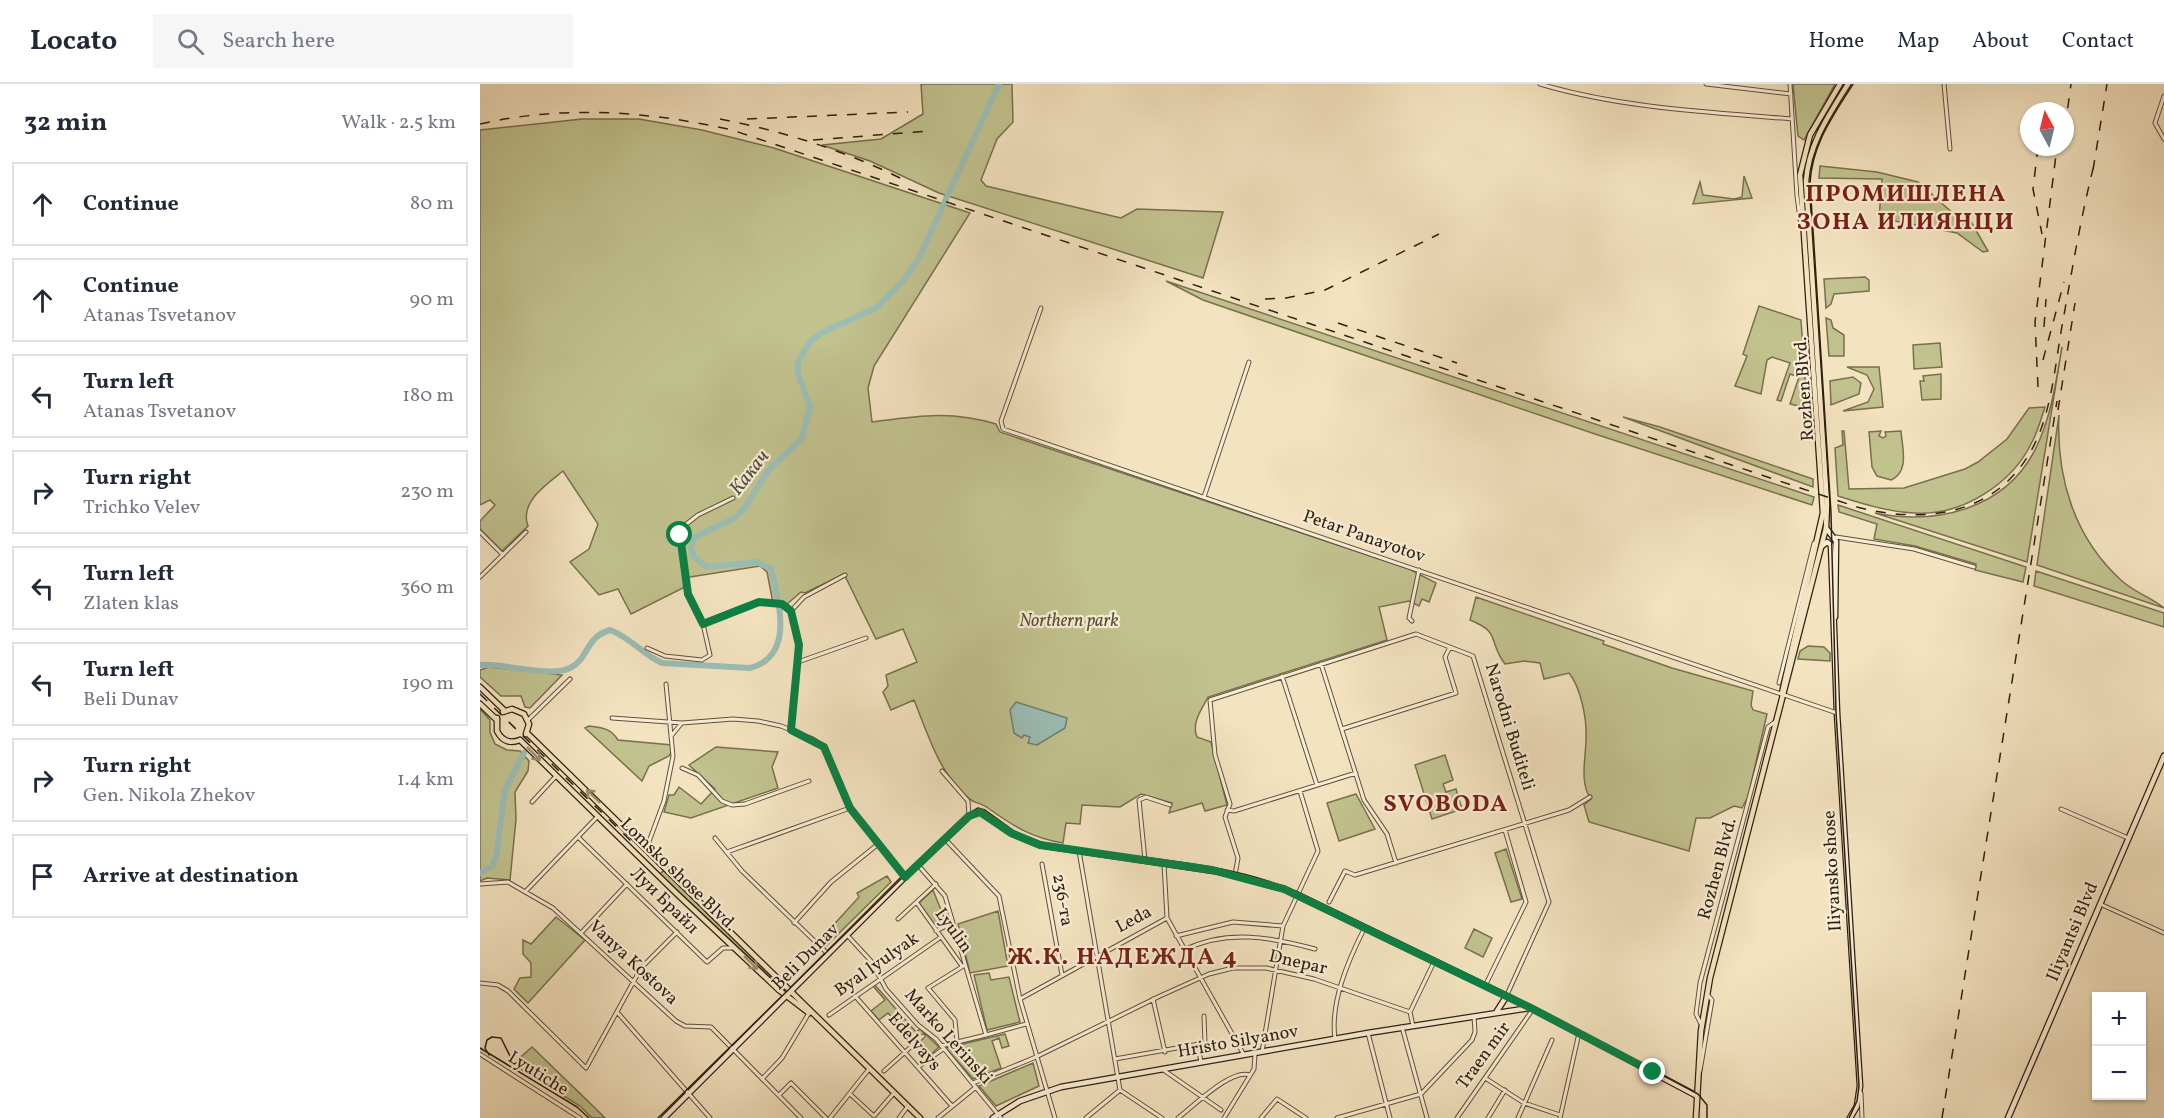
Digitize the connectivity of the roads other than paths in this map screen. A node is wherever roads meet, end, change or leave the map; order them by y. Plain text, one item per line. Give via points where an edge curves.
1 (1540, 84) edge
2 (1708, 84) edge
3 (1790, 84) edge
4 (1840, 84) edge
5 (1848, 84) edge
6 (1944, 84) edge
7 (1791, 94) junction
8 (2164, 96) edge
9 (1792, 119) junction
10 (2164, 139) edge
11 (1950, 149) dead end
12 (1802, 229) junction
13 (1041, 308) dead end
14 (1249, 362) dead end
15 (1204, 497) junction
16 (733, 498) dead end
17 (1819, 517) dead end
18 (1826, 526) junction
19 (480, 532) edge
20 (526, 532) dead end
21 (1836, 542) junction
22 (1822, 546) junction
23 (503, 555) junction
24 (1974, 567) dead end
25 (1419, 570) junction
26 (845, 575) dead end
27 (480, 577) edge
28 (791, 611) junction
29 (1835, 620) junction
30 (1412, 621) dead end
31 (703, 624) junction
32 (866, 638) dead end
33 (1450, 647) junction
34 (648, 648) dead end
35 (798, 662) junction
36 (1321, 664) junction
37 (1282, 676) junction
38 (570, 679) dead end
39 (666, 684) dead end
40 (1779, 684) dead end
41 (480, 687) edge
42 (1782, 696) junction
43 (480, 704) edge
44 (1837, 713) junction
45 (612, 718) dead end
46 (528, 720) junction
47 (669, 722) junction
48 (682, 723) junction
49 (1775, 723) junction
50 (1342, 729) junction
51 (791, 730) junction
52 (524, 737) junction
53 (672, 737) junction
54 (2164, 756) edge
55 (682, 768) dead end
56 (942, 771) dead end
57 (1356, 773) junction
58 (555, 776) junction
59 (809, 781) dead end
60 (1317, 785) junction
61 (1300, 791) junction
62 (1590, 797) dead end
63 (532, 802) dead end
64 (1170, 805) dead end
65 (850, 808) junction
66 (2061, 809) dead end
67 (1227, 810) junction
68 (969, 816) junction
69 (597, 817) junction
70 (1525, 824) junction
71 (1505, 830) junction
72 (578, 837) junction
73 (715, 838) dead end
74 (2128, 838) junction
75 (945, 839) junction
76 (877, 845) junction
77 (647, 847) junction
78 (1079, 851) junction
79 (727, 852) junction
80 (1145, 860) junction
81 (1164, 863) junction
82 (1396, 863) junction
83 (1042, 864) dead end
84 (917, 865) junction
85 (1235, 875) junction
86 (905, 877) junction
87 (480, 884) edge
88 (627, 884) junction
89 (936, 884) junction
90 (525, 892) junction
91 (1297, 895) junction
92 (1329, 902) dead end
93 (916, 903) junction
94 (2099, 903) junction
95 (1167, 918) junction
96 (898, 919) dead end
97 (794, 923) junction
98 (952, 923) junction
99 (1283, 926) junction
100 (1365, 927) junction
101 (936, 931) junction
102 (582, 932) junction
103 (677, 932) junction
104 (2164, 933) edge
105 (847, 935) junction
106 (1176, 936) junction
107 (941, 938) junction
108 (1281, 940) junction
109 (736, 949) junction
110 (1315, 949) dead end
111 (1184, 950) junction
112 (828, 954) junction
113 (1096, 955) junction
114 (1434, 961) junction
115 (964, 966) junction
116 (1277, 970) junction
117 (1062, 975) junction
118 (881, 977) junction
119 (1199, 978) junction
120 (634, 981) junction
121 (480, 982) edge
122 (1485, 986) junction
123 (1340, 987) junction
124 (791, 991) junction
125 (1707, 994) junction
126 (786, 996) junction
127 (855, 996) junction
128 (1506, 997) junction
129 (1020, 999) junction
130 (1153, 999) junction
131 (1532, 1009) junction
132 (617, 1012) junction
133 (1410, 1012) junction
134 (1495, 1012) junction
135 (809, 1013) junction
136 (829, 1015) dead end
137 (1204, 1016) dead end
138 (1474, 1016) junction
139 (1108, 1020) junction
140 (823, 1024) junction
141 (1026, 1024) junction
142 (1702, 1025) junction
143 (1413, 1026) junction
144 (1402, 1028) junction
145 (1368, 1033) junction
146 (1579, 1033) junction
147 (986, 1035) junction
148 (923, 1036) dead end
149 (1335, 1039) junction
150 (1552, 1040) dead end
151 (957, 1042) junction
152 (1198, 1046) junction
153 (942, 1048) junction
154 (734, 1049) junction
155 (1165, 1052) junction
156 (1262, 1052) junction
157 (906, 1053) junction
158 (1255, 1053) junction
159 (480, 1054) edge
160 (1244, 1055) junction
161 (1036, 1057) junction
162 (1115, 1059) junction
163 (1201, 1062) junction
164 (918, 1067) junction
165 (869, 1069) junction
166 (1162, 1069) junction
167 (884, 1071) dead end
168 (1699, 1073) junction
169 (1251, 1075) junction
170 (1118, 1077) junction
171 (1485, 1078) junction
172 (762, 1079) junction
173 (973, 1083) junction
174 (1860, 1086) junction
175 (977, 1087) junction
176 (1046, 1090) junction
177 (1120, 1090) junction
178 (1505, 1090) junction
179 (690, 1093) junction
180 (894, 1093) junction
181 (850, 1094) junction
182 (1421, 1094) junction
183 (778, 1095) junction
184 (1697, 1096) junction
185 (1203, 1098) junction
186 (1524, 1103) junction
187 (908, 1106) junction
188 (952, 1106) junction
189 (1386, 1106) junction
190 (1221, 1110) dead end
191 (999, 1116) edge
192 (1560, 1117) edge
193 (580, 1118) edge
194 (664, 1118) edge
195 (710, 1118) edge
196 (801, 1118) edge
197 (828, 1118) edge
198 (899, 1118) edge
199 (920, 1118) edge
200 (938, 1118) edge
201 (993, 1118) edge
202 (1055, 1118) edge
203 (1086, 1118) edge
204 (1162, 1118) edge
205 (1178, 1118) edge
206 (1224, 1118) edge
207 (1261, 1118) edge
208 (1306, 1118) edge
209 (1337, 1118) edge
210 (1390, 1118) edge
211 (1427, 1118) edge
212 (1456, 1118) edge
213 (1488, 1118) edge
214 (1518, 1118) edge
215 (1696, 1118) edge
216 (1850, 1118) edge
217 (1862, 1118) edge
218 (2008, 1118) edge

1 - 9 street via 1587,97
2 - 7 street
3 - 7 street, Rozhen Blvd.
4 - 12 main road, Rozhen Blvd. via 1813,129 1803,159
5 - 18 main road, Rozhen Blvd. via 1817,135 1806,181
6 - 11 street
7 - 9 street, Rozhen Blvd.
8 - 10 street via 2155,123
9 - 12 street, Rozhen Blvd.
12 - 42 main road, Rozhen Blvd. via 1823,513
13 - 15 street, Petar Panayotov via 1001,421 1003,429
14 - 15 street
15 - 25 street, Petar Panayotov
16 - 31 street via 698,515 684,526 680,535 691,602
17 - 40 street
18 - 21 street
18 - 22 main road, Rozhen Blvd.
19 - 23 street
20 - 23 street
21 - 24 street via 1836,537 1914,549
21 - 29 street, Iliyansko shose
22 - 29 street, Iliyansko shose via 1827,542 1830,545
22 - 42 main road, Rozhen Blvd.
23 - 27 street
25 - 30 street via 1409,618
25 - 42 street, Petar Panayotov
26 - 28 street via 804,597
28 - 31 street via 782,604 759,602
28 - 35 street via 799,645
29 - 44 street, Iliyansko shose
31 - 34 street via 710,655 706,659 665,656
32 - 35 street
33 - 36 street, Narodni Buditeli via 1416,634
33 - 50 street via 1445,657 1456,693
33 - 70 street, Narodni Buditeli via 1475,660
35 - 51 street
36 - 37 street, Narodni Buditeli
36 - 50 street
37 - 60 street
37 - 67 street, Narodni Buditeli via 1210,700 1212,736 1230,804
38 - 46 street
39 - 47 street
41 - 46 main road via 504,711 517,709
42 - 44 street, Petar Panayotov
42 - 49 main road, Rozhen Blvd.
43 - 52 main road via 497,719 502,739 511,742
44 - 174 street, Iliyansko shose
45 - 47 street
46 - 52 main road
47 - 48 street
47 - 53 street
48 - 51 street via 742,720
48 - 53 street
49 - 125 main road, Rozhen Blvd.
49 - 142 street, Rozhen Blvd. via 1768,727 1700,983 1696,1014
50 - 57 street
51 - 65 street via 824,747
52 -> 58 main road, Lomsko shose Blvd.
77 -> 52 main road, Lomsko shose Blvd.
53 - 77 street via 671,771
54 - 74 street, Iliyantsi Blvd
55 - 59 street via 698,775 722,801 732,805
56 - 68 street via 968,801
57 - 60 street
57 - 82 street via 1368,809 1387,834
58 - 63 street
58 - 69 main road, Lomsko shose Blvd.
60 - 61 street
61 - 67 street
61 - 91 street via 1318,851
62 - 70 street via 1569,810
64 - 80 street via 1146,797 1139,801
65 - 76 street
65 - 79 street
66 - 74 street
67 - 85 street via 1225,817 1238,858
68 - 75 street, Beli Dunav
68 - 78 street via 983,813 1023,839
69 - 72 street
69 - 109 main road, Lomsko shose Blvd.
70 - 71 street
70 - 128 street, Narodni Buditeli via 1549,902
71 - 82 street
71 - 122 street via 1526,902
72 - 88 street, Луи Брайл
72 - 90 street
73 - 79 street
74 - 94 street, Iliyantsi Blvd
75 - 84 street, Beli Dunav
75 - 129 street via 999,897
76 - 86 street
76 - 97 street via 831,882
77 - 124 main road, Lomsko shose Blvd.
78 - 80 street
78 - 113 street
79 - 97 street
80 - 81 street
81 - 85 street
81 - 95 street
82 - 92 street via 1355,875 1345,871
83 - 117 street, 236-та
84 - 86 street, Beli Dunav
84 - 89 street
85 - 91 street
86 - 105 street, Beli Dunav
87 - 90 street, Vanya Kostova via 498,882
88 - 102 street
88 - 103 street, Луи Брайл
89 - 93 street
89 - 98 street via 945,897
90 - 102 street, Vanya Kostova
91 - 99 street
91 - 100 street
93 - 96 street
93 - 101 street, Lyulin
94 - 104 street
94 - 218 street, Iliyantsi Blvd
95 - 106 street
95 - 113 street, Leda
97 - 112 street
98 - 101 street
98 - 115 street
99 - 106 street via 1233,922
99 - 108 street
100 - 114 street
100 - 123 street
101 - 107 street, Lyulin
102 - 120 street, Vanya Kostova
103 - 109 street, Луи Брайл via 707,962 723,948
103 - 120 street
105 - 112 street, Beli Dunav
105 - 118 street, Marko Lerinski
106 - 111 street
107 - 115 street, Lyulin
107 - 118 street, Byal lyulyak
108 - 110 street
108 - 111 street via 1228,936
108 - 116 street
109 -> 126 main road, Lomsko shose Blvd.
111 - 119 street
112 - 124 street, Beli Dunav
113 - 117 street, Leda
113 - 139 street
114 - 122 street
114 - 133 street
115 - 147 street
115 - 151 street via 928,991 955,1020
116 - 119 street, Dnepar via 1233,968
116 - 123 street, Dnepar
116 - 156 street
117 - 129 street, Leda
118 - 127 street, Byal lyulyak
118 - 153 street, Marko Lerinski via 886,989
119 - 130 street, Dnepar
119 - 160 street
120 - 132 street
120 - 154 street, Vanya Kostova via 676,1021 685,1026 711,1028
121 - 132 street via 507,991 586,1068
122 - 128 street
123 - 133 street, Dnepar
123 - 149 street
124 - 126 street, Beli Dunav
124 - 140 main road, Lomsko shose Blvd.
125 - 142 main road, Rozhen Blvd.
125 - 168 street, Rozhen Blvd. via 1712,1000
126 - 135 main road, Lomsko shose Blvd.
126 - 154 street, Beli Dunav
127 - 136 street, Byal lyulyak
127 - 157 street, Edelvays
128 - 131 street
128 - 134 street
129 - 141 street
130 - 139 street, Dnepar
130 - 155 street
131 - 134 street, Hristo Silyanov
131 - 146 street
131 - 171 street, Traen mir
132 - 179 street
133 - 143 street
134 - 138 street, Hristo Silyanov
135 - 140 main road, Lomsko shose Blvd.
135 - 172 street via 782,1058
137 - 152 street via 1207,1041
138 - 143 street, Hristo Silyanov
138 - 182 street via 1472,1040
139 - 161 street, Dnepar
139 - 162 street
140 - 165 main road, Lomsko shose Blvd.
141 - 147 street
141 - 161 street
142 - 168 main road, Rozhen Blvd.
143 - 144 street, Hristo Silyanov
144 - 145 street, Hristo Silyanov
144 - 182 street
145 - 149 street, Hristo Silyanov
145 - 189 street
146 - 184 street
146 - 192 street
147 - 151 street
148 - 157 street
149 - 156 street, Hristo Silyanov
150 - 186 street
151 - 153 street
152 - 155 street
152 - 163 street
153 - 164 street
153 - 173 street, Marko Lerinski
154 - 172 street, Vanya Kostova
154 - 179 street, Beli Dunav
155 - 162 street
156 - 158 street, Hristo Silyanov
157 - 164 street, Edelvays
157 - 167 street
158 - 160 street, Hristo Silyanov
158 - 169 street
159 - 193 street, Lyutiche
160 - 163 street, Hristo Silyanov
161 - 173 street, Dnepar
161 - 176 street
162 - 170 street
163 - 166 street, Hristo Silyanov
164 - 188 street, Edelvays
165 - 180 main road, Lomsko shose Blvd.
165 - 181 street
166 - 170 street, Hristo Silyanov
166 - 185 street
168 - 184 main road, Rozhen Blvd.
169 - 185 street via 1233,1075
169 - 206 street
170 - 176 street, Hristo Silyanov
170 - 177 street
171 - 178 street
171 - 212 street, Traen mir
172 - 183 street, Vanya Kostova
173 - 175 street, Marko Lerinski
174 - 216 street, Iliyansko shose
174 - 217 street
175 - 188 street
175 - 191 street, Marko Lerinski
176 - 191 street, Hristo Silyanov
176 - 202 street
177 - 203 street
177 - 204 street
178 - 186 street
178 - 213 street
179 - 194 street, Beli Dunav
179 - 195 street
180 - 181 street via 874,1116
180 - 187 main road, Lomsko shose Blvd.
181 - 197 street
182 - 189 street
182 - 211 street
183 - 196 street, Vanya Kostova
183 - 197 street via 791,1083
184 - 215 main road, Rozhen Blvd.
185 - 190 street
185 - 205 street
186 - 192 street
186 - 214 street
187 - 198 street
187 - 199 main road, Lomsko shose Blvd.
188 - 200 street
189 - 209 street
189 - 210 street
191 - 201 street, Hristo Silyanov
207 - 208 street via 1277,1099

